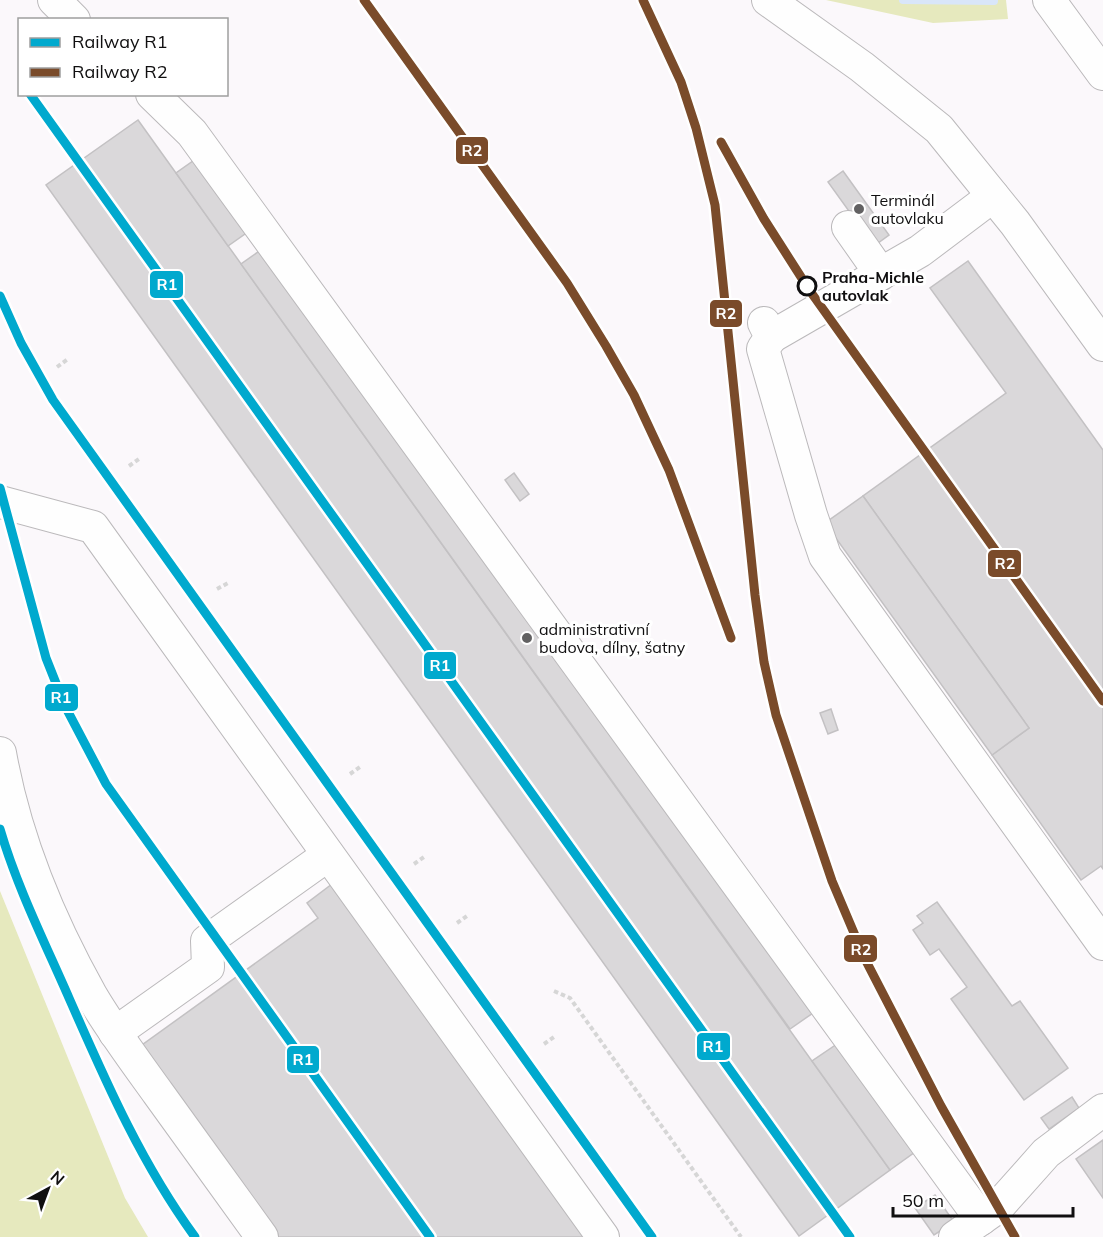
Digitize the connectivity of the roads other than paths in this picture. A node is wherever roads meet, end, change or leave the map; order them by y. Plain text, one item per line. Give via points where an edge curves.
1 (54, 0) edge
2 (768, 0) edge
3 (1049, 0) edge
4 (72, 18) edge
5 (1103, 74) edge
6 (154, 96) edge
7 (993, 196) junction
8 (855, 238) dead end
9 (881, 274) junction
10 (1103, 345) edge
11 (0, 502) edge
12 (0, 753) edge
13 (328, 855) junction
14 (1103, 944) edge
15 (115, 1032) junction
16 (1103, 1110) edge
17 (981, 1219) junction
18 (262, 1237) edge
19 (603, 1237) edge
20 (955, 1237) edge

1 - 4 lane
2 - 7 lane via 862,67 939,129
3 - 5 lane
6 - 17 lane via 192,134
7 - 9 lane via 920,251
7 - 10 lane
8 - 9 lane
9 - 14 lane via 767,330 763,349 811,515 825,556
11 - 13 lane via 93,527
12 - 15 lane via 12,812 42,892 91,995
13 - 15 lane via 207,941 208,967
13 - 19 lane
15 - 18 lane
16 - 17 lane via 1046,1153 1004,1202
17 - 20 lane

